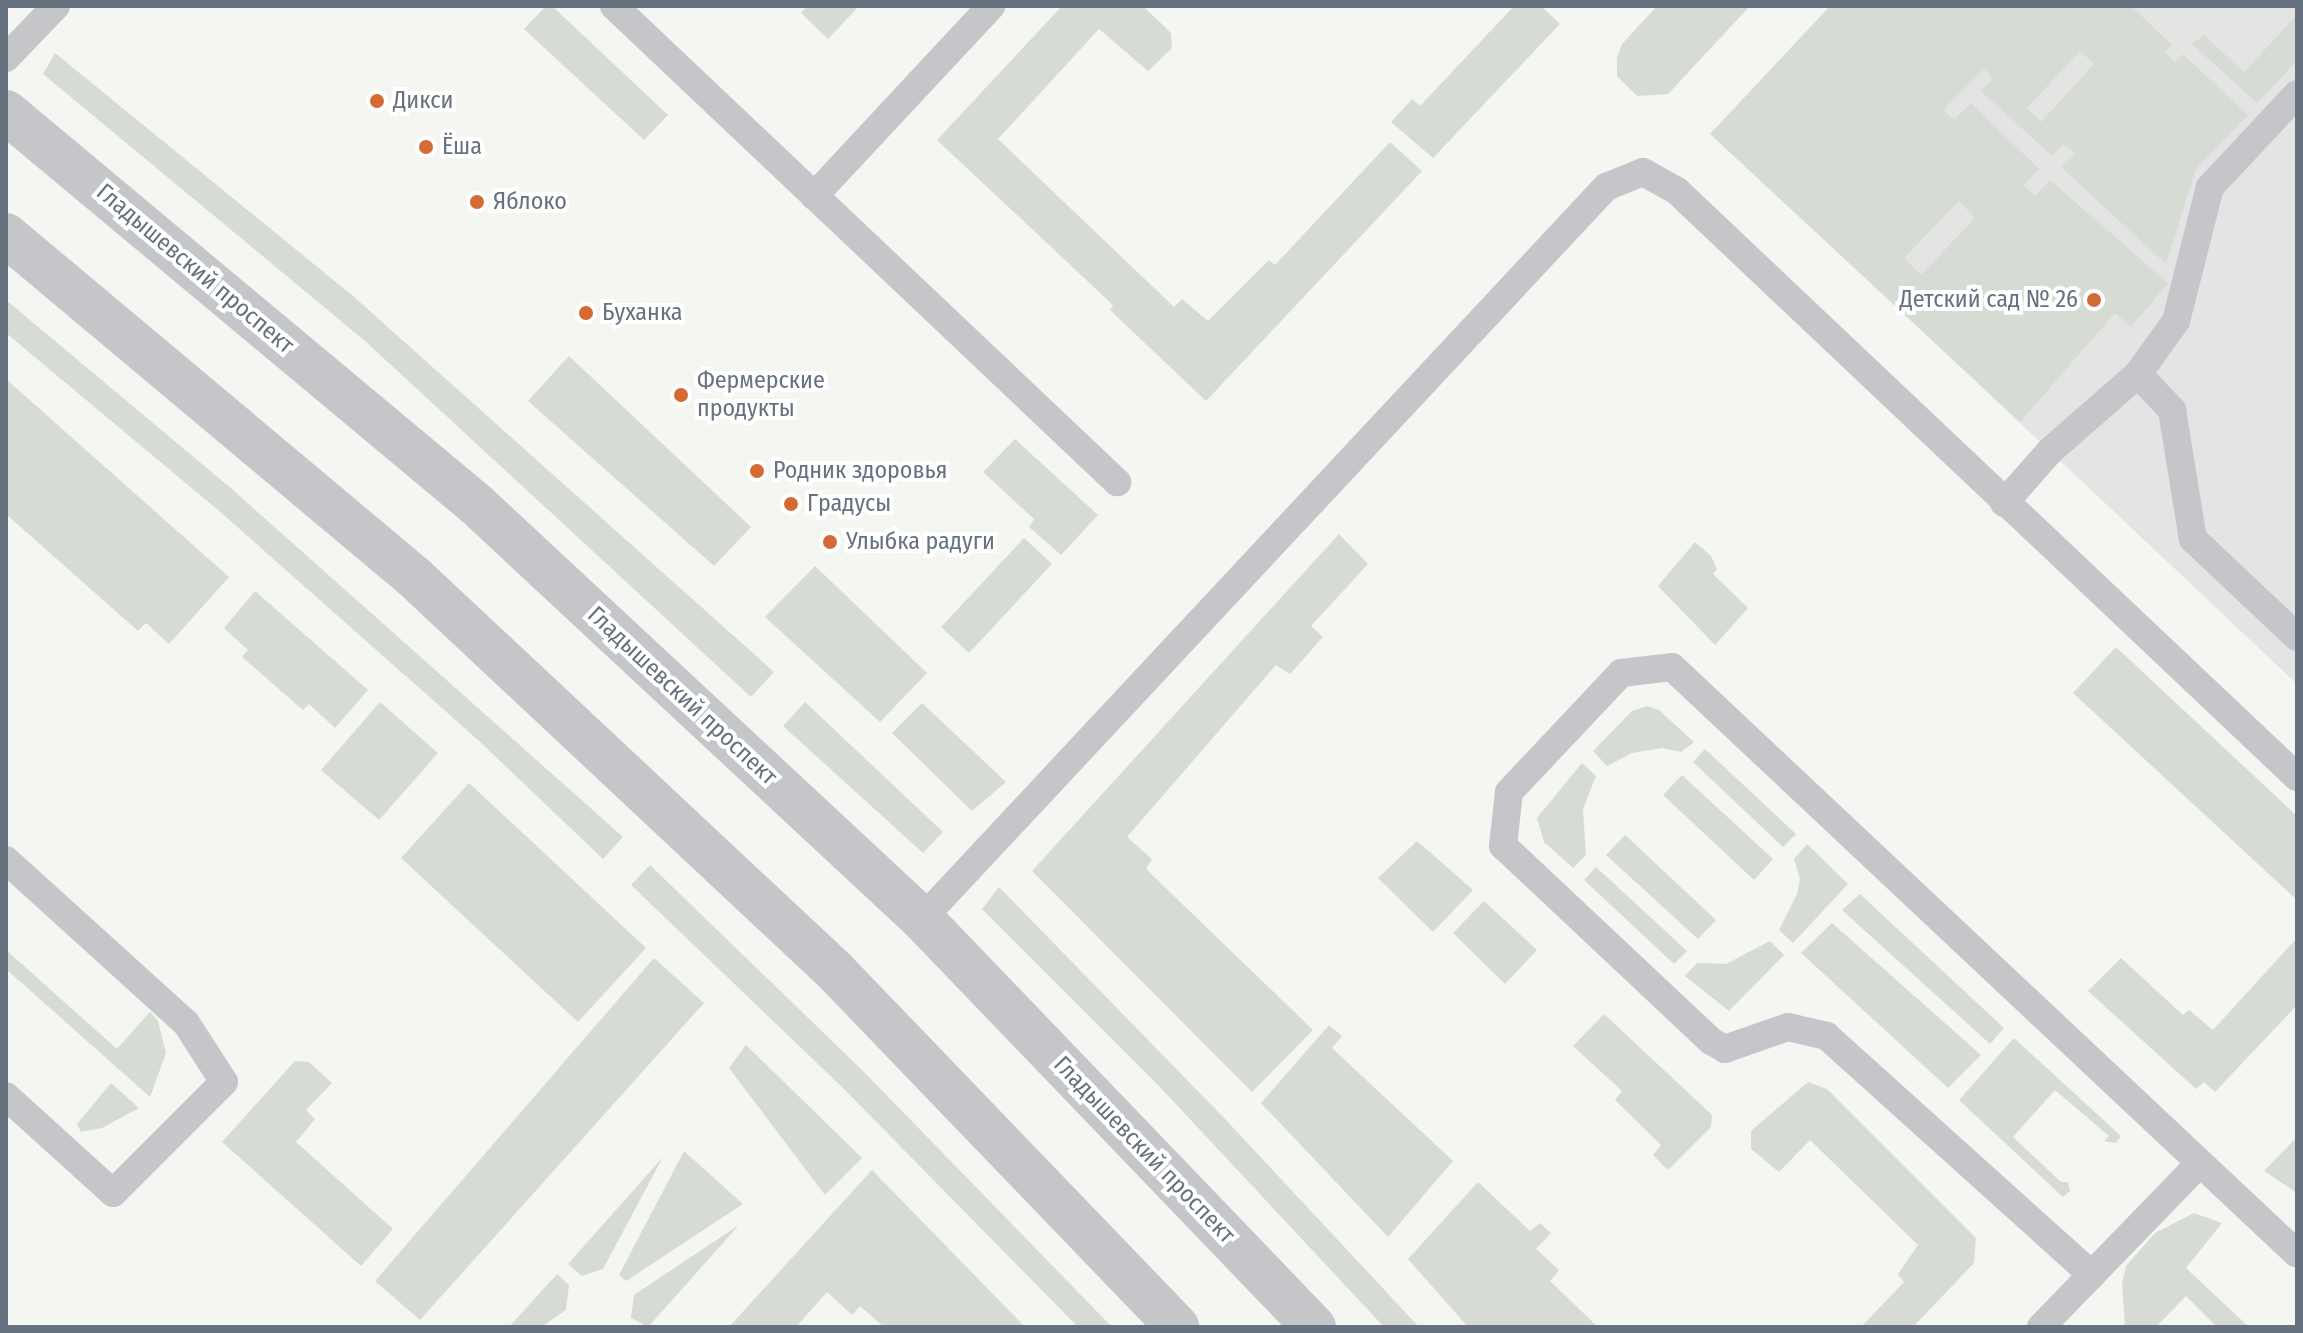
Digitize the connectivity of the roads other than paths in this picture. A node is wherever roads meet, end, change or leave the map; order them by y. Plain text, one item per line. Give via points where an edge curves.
1 (56, 6) edge
2 (614, 6) edge
3 (991, 6) edge
4 (6, 58) edge
5 (2297, 94) edge
6 (6, 112) edge
7 (814, 196) junction
8 (6, 235) edge
9 (2138, 374) junction
10 (1117, 482) dead end
11 (2004, 503) junction
12 (2297, 637) edge
13 (2297, 777) edge
14 (6, 860) edge
15 (922, 919) junction
16 (6, 1096) edge
17 (2199, 1164) junction
18 (2297, 1254) edge
19 (2092, 1275) junction
20 (2054, 1323) edge
21 (1177, 1327) edge
22 (1314, 1327) edge

1 - 4 lane
2 - 7 lane
3 - 7 lane
5 - 9 lane via 2210,187 2176,321
6 - 15 street, Гладышевский проспект via 477,505
7 - 10 lane
8 - 21 street via 165,364 437,599 834,970
9 - 11 lane via 2050,451
9 - 12 lane via 2172,410 2193,539
11 - 13 lane
11 - 15 lane via 1677,191 1643,172 1628,177 1606,187
14 - 16 lane via 186,1023 224,1082 113,1193
15 - 22 street, Гладышевский проспект
17 - 18 lane
17 - 19 lane
17 - 19 lane via 1672,667 1621,673 1509,792 1503,846 1711,1041 1725,1049 1788,1027 1827,1036
19 - 20 lane

